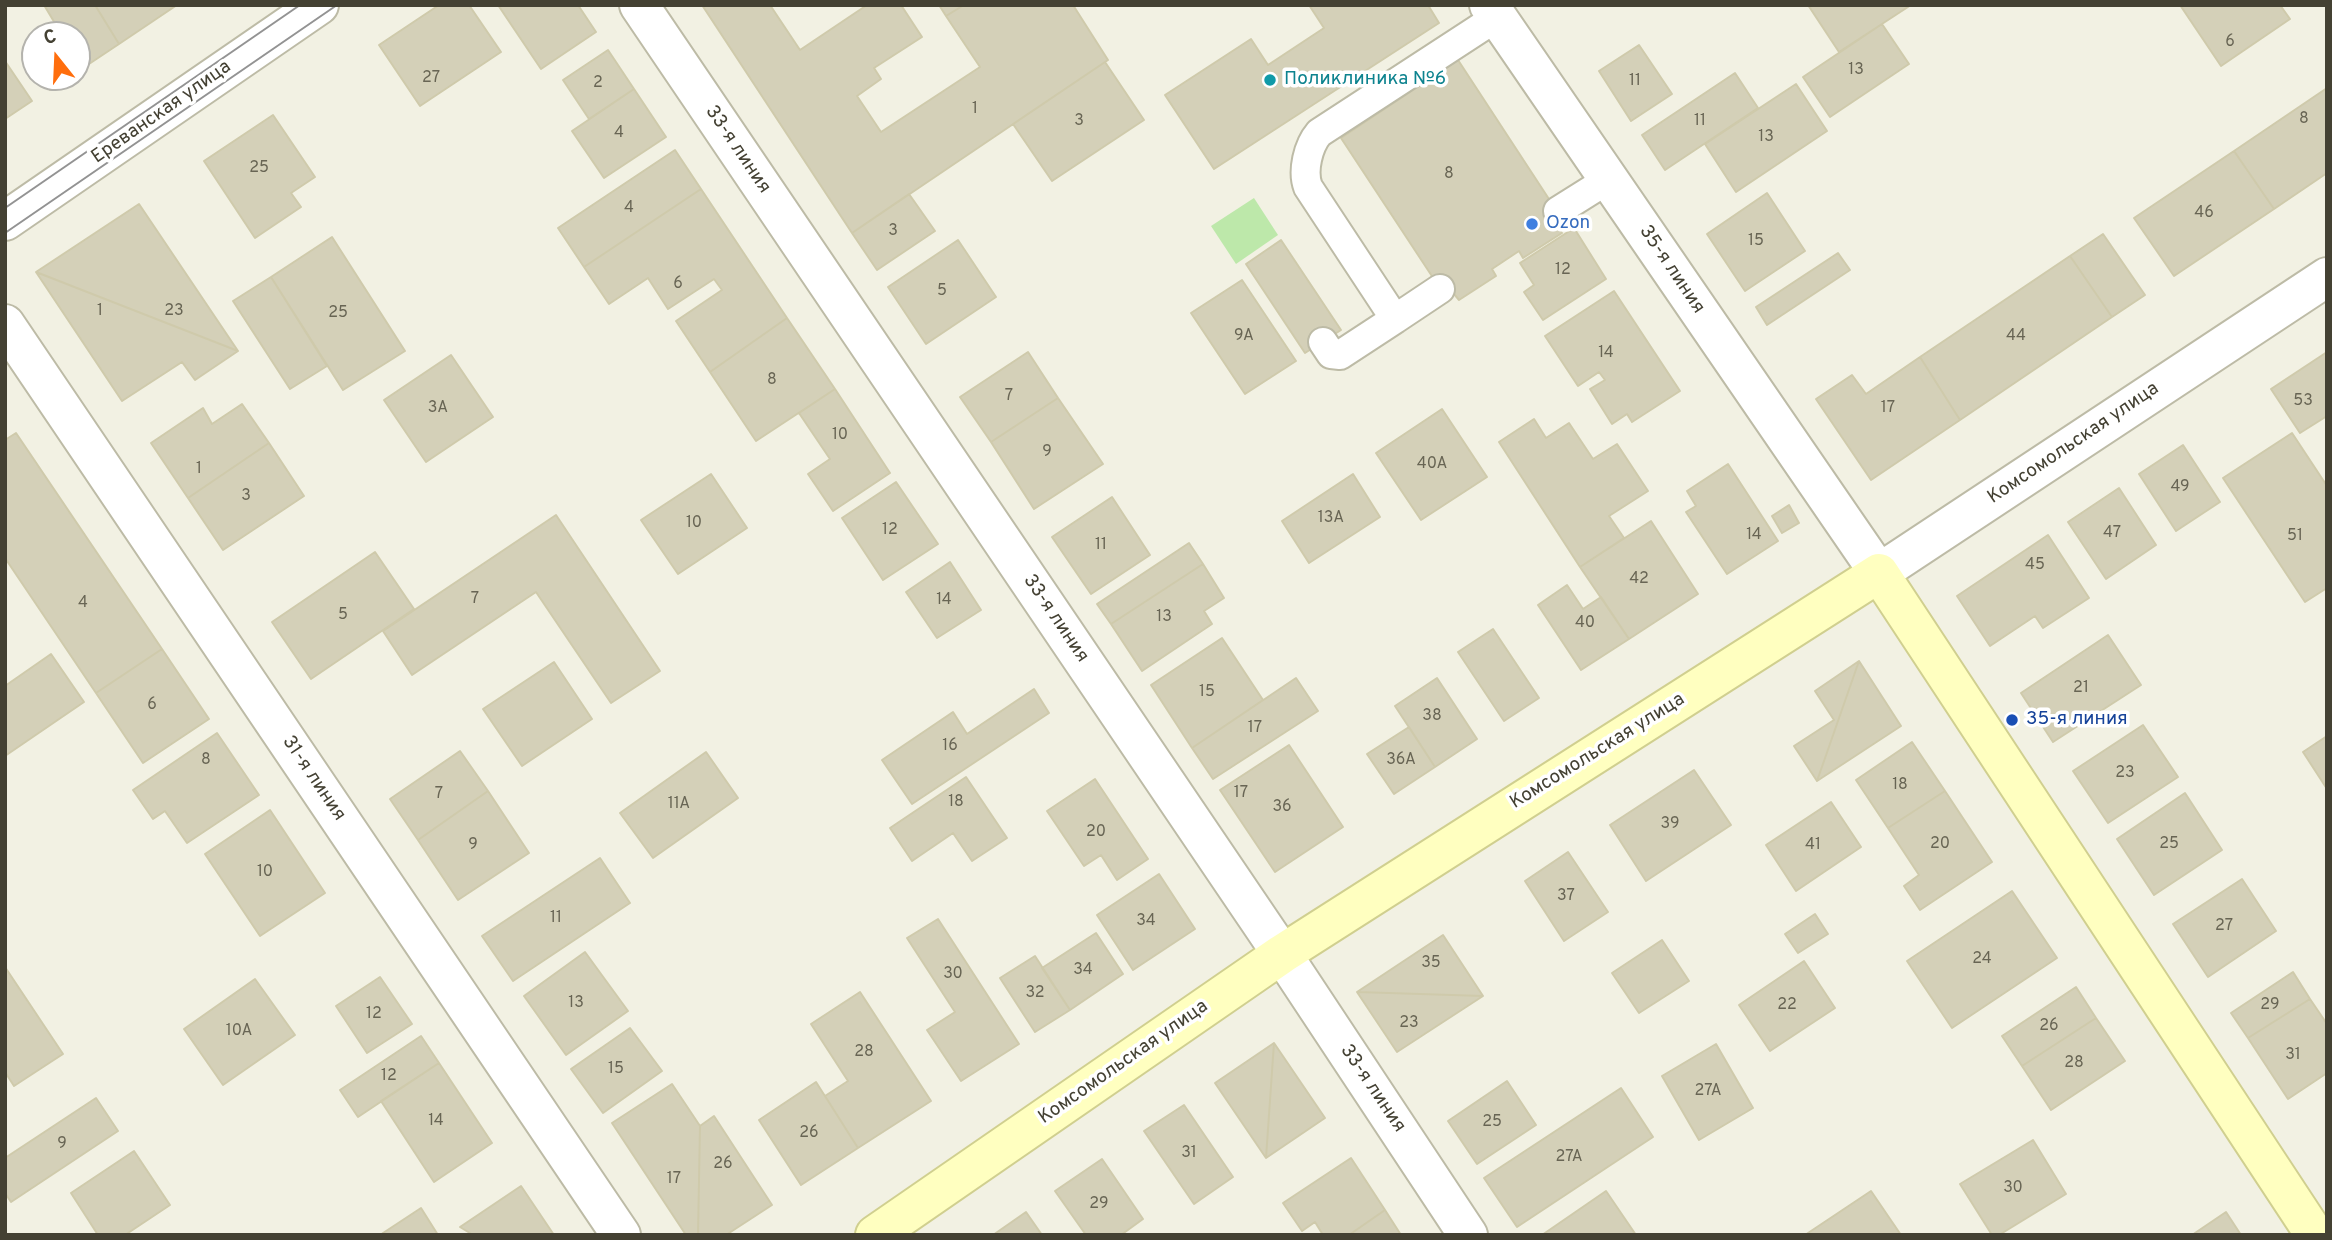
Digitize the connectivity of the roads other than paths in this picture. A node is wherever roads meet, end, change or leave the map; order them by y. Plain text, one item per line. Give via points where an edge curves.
1 (318, 5) edge
2 (639, 5) edge
3 (1493, 11) edge
4 (1609, 179) junction
5 (1558, 211) dead end
6 (5, 221) edge
7 (2327, 277) edge
8 (1440, 289) dead end
9 (1395, 319) junction
10 (5, 324) edge
11 (1323, 342) dead end
12 (1880, 573) junction
13 (1282, 954) junction
14 (621, 1235) edge
15 (874, 1235) edge
16 (1468, 1235) edge
17 (2315, 1235) edge

1 - 6 street, Ереванская улица
2 - 13 street, 33-я линия
3 - 4 street, 35-я линия
3 - 9 lane via 1319,133 1310,148 1308,187
4 - 5 lane
4 - 12 street, 35-я линия
7 - 12 street, Комсомольская улица
8 - 9 lane
9 - 11 lane via 1340,355 1331,354
10 - 14 street, 31-я линия
12 - 13 street, Комсомольская улица
12 - 17 street, 35-я линия
13 - 15 street, Комсомольская улица
13 - 16 street, 33-я линия

